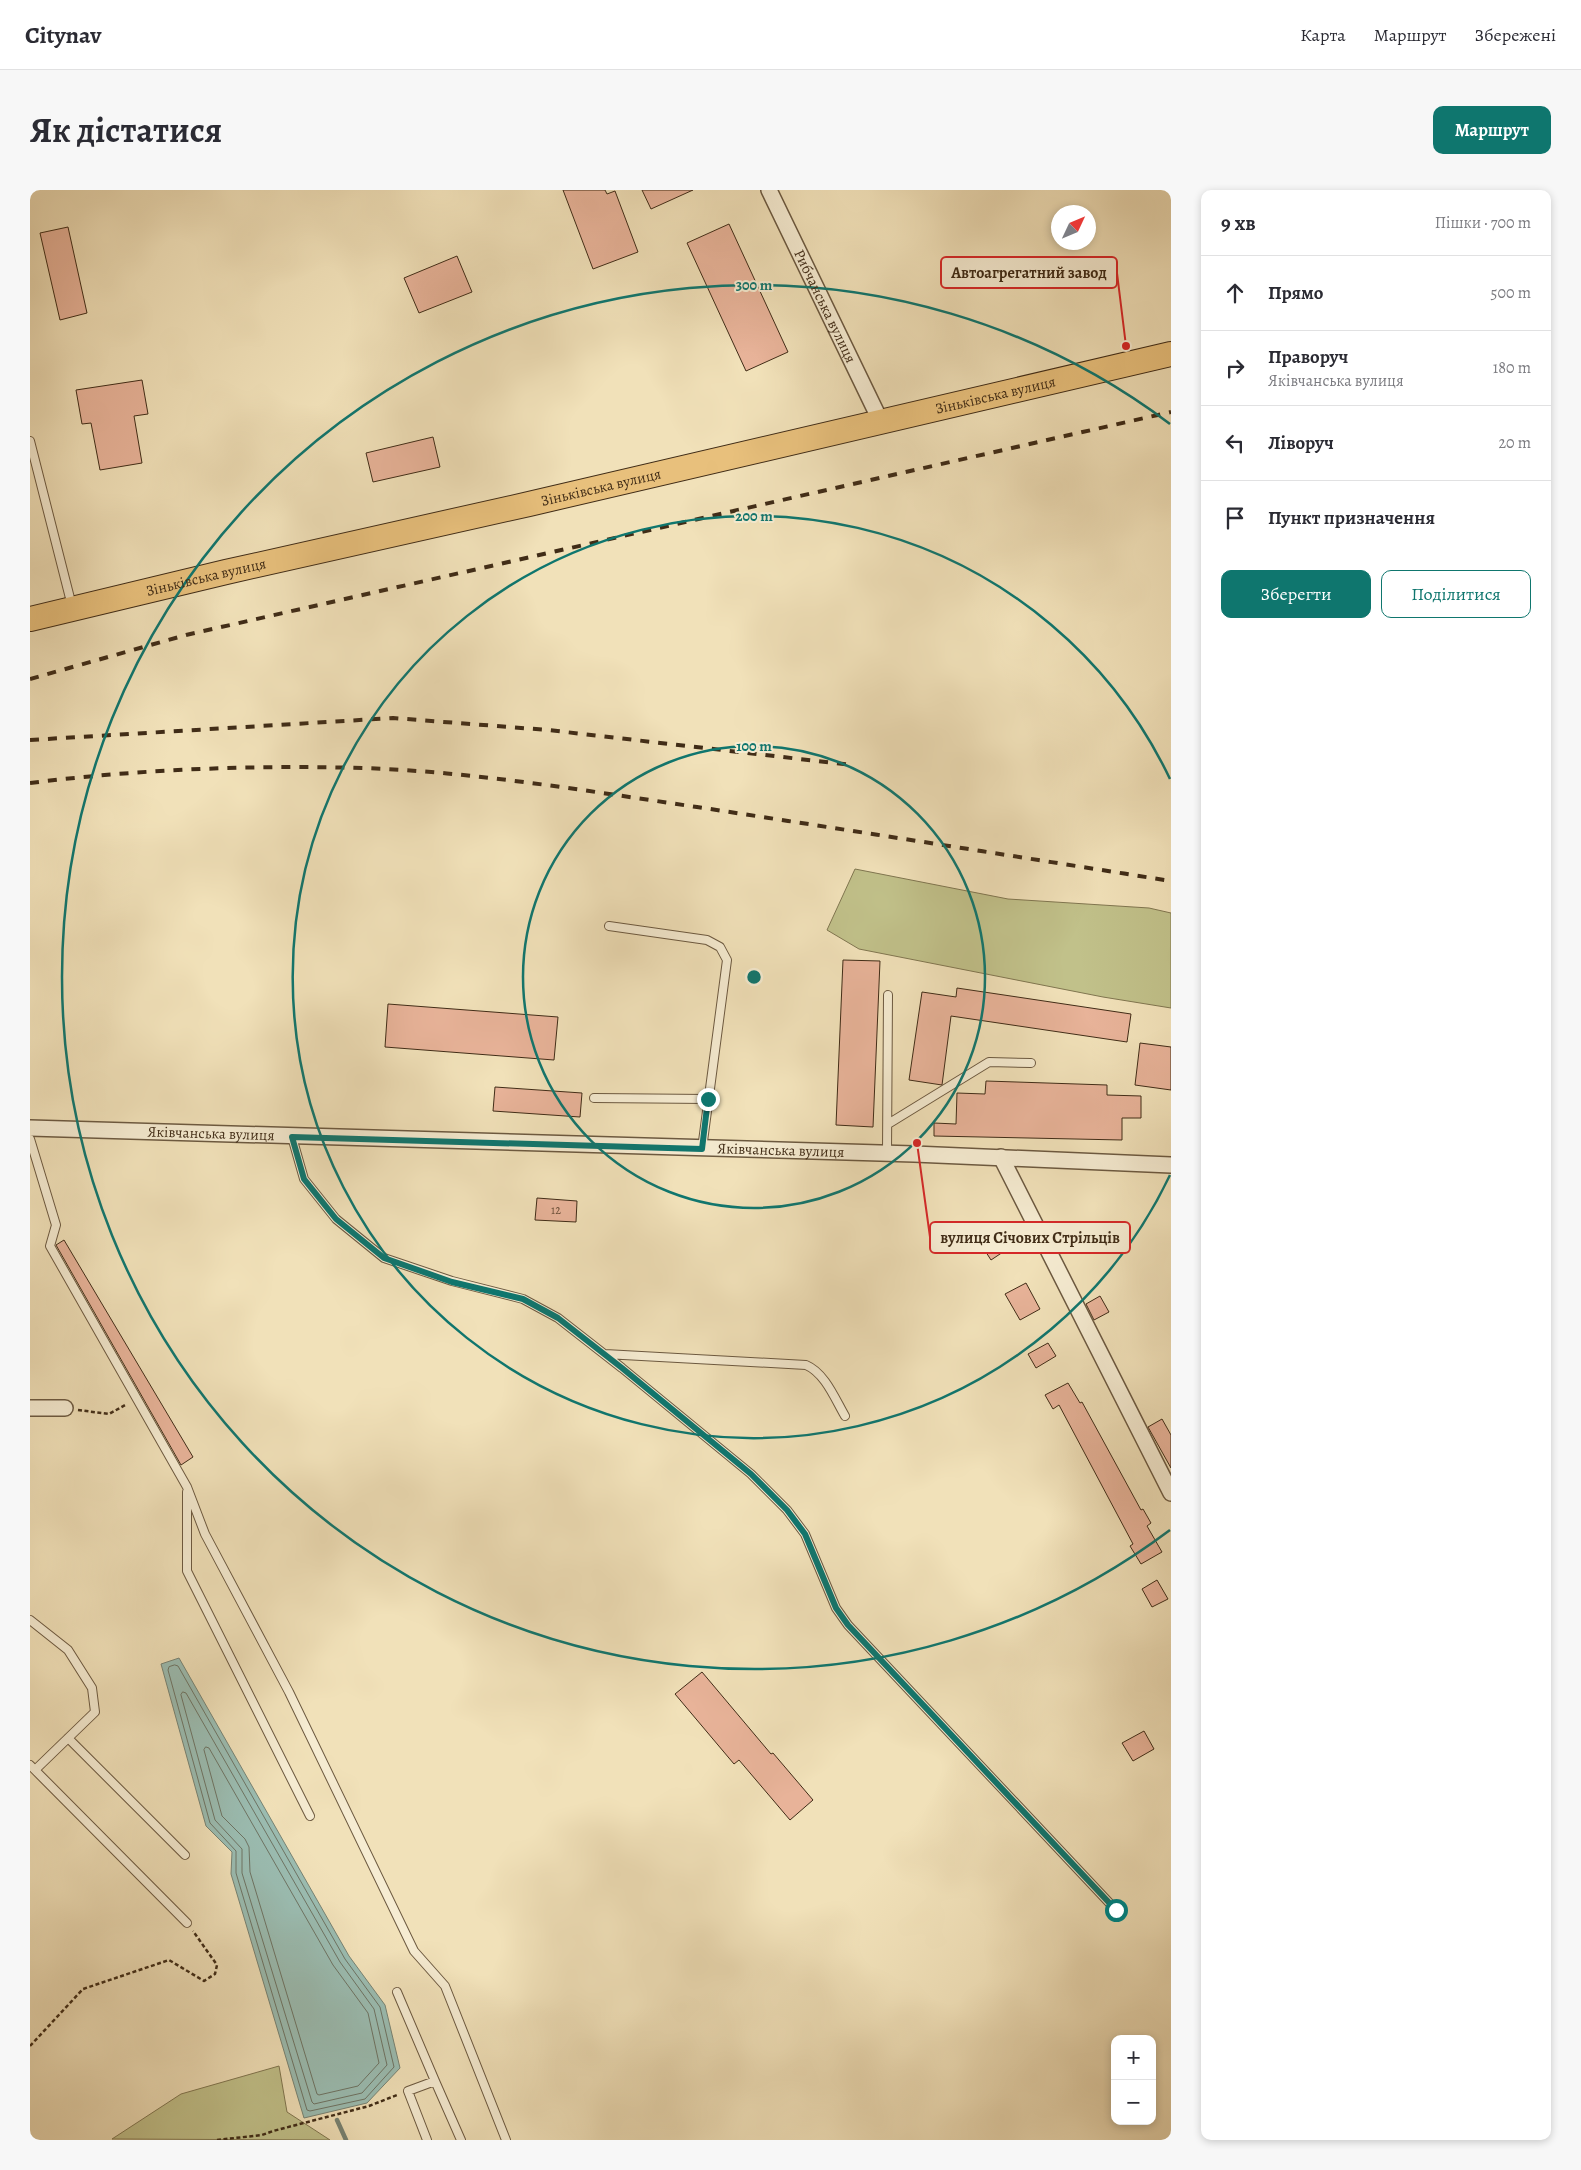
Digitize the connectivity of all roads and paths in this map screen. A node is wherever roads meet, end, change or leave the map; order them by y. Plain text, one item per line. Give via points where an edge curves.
1 (768, 190) edge
2 (1171, 354) edge
3 (881, 422) junction
4 (30, 441) edge
5 (72, 608) junction
6 (30, 619) edge
7 (609, 926) dead end
8 (888, 995) dead end
9 (1031, 1063) dead end
10 (594, 1098) dead end
11 (708, 1099) junction
12 (888, 1124) junction
13 (30, 1128) edge
14 (292, 1137) junction
15 (30, 1139) edge
16 (702, 1149) junction
17 (887, 1153) junction
18 (1001, 1157) junction
19 (1171, 1165) edge
20 (605, 1354) junction
21 (136, 1399) junction
22 (30, 1408) edge
23 (65, 1408) joint
24 (845, 1416) dead end
25 (186, 1487) junction
26 (1171, 1493) edge
27 (30, 1620) edge
28 (68, 1738) junction
29 (33, 1768) edge
30 (310, 1816) dead end
31 (186, 1855) dead end
32 (1116, 1910) dead end
33 (187, 1922) joint
34 (397, 1992) dead end
35 (30, 2046) edge
36 (435, 2081) junction
37 (408, 2091) junction
38 (217, 2140) edge
39 (427, 2140) edge
40 (461, 2140) edge
41 (506, 2140) edge

1 - 3 street, Рибчанська вулиця
2 - 3 main road, Зіньківська вулиця
3 - 5 main road, Зіньківська вулиця
4 - 5 lane
5 - 6 main road, Зіньківська вулиця
7 - 11 lane via 707,940 720,947 727,960
8 - 12 lane
9 - 12 lane via 989,1062
10 - 11 lane
11 - 16 lane
12 - 17 lane
13 - 14 street, Яківчанська вулиця
14 - 16 street, Яківчанська вулиця
14 - 20 lane via 304,1179 336,1219 384,1258 452,1282 523,1299 558,1318
15 - 21 lane via 56,1225 50,1246
16 - 17 street, Яківчанська вулиця
17 - 18 street, Яківчанська вулиця
18 - 19 street, Яківчанська вулиця
18 - 26 street
20 - 24 lane via 806,1365 815,1369
20 - 32 lane via 751,1474 787,1510 805,1534 836,1608 848,1625
21 - 23 path via 109,1414
21 - 25 lane
22 - 23 street
25 - 30 lane via 187,1571
25 - 41 lane via 205,1534 288,1692 414,1951 445,1986
27 - 28 lane via 68,1650 92,1688 95,1712
28 - 29 lane
28 - 31 lane
29 - 33 lane
33 - 35 path via 217,1965 215,1974 204,1981 169,1960 83,1990
34 - 36 lane
36 - 37 lane
36 - 40 lane
37 - 38 path via 369,2106 262,2135
37 - 39 lane

